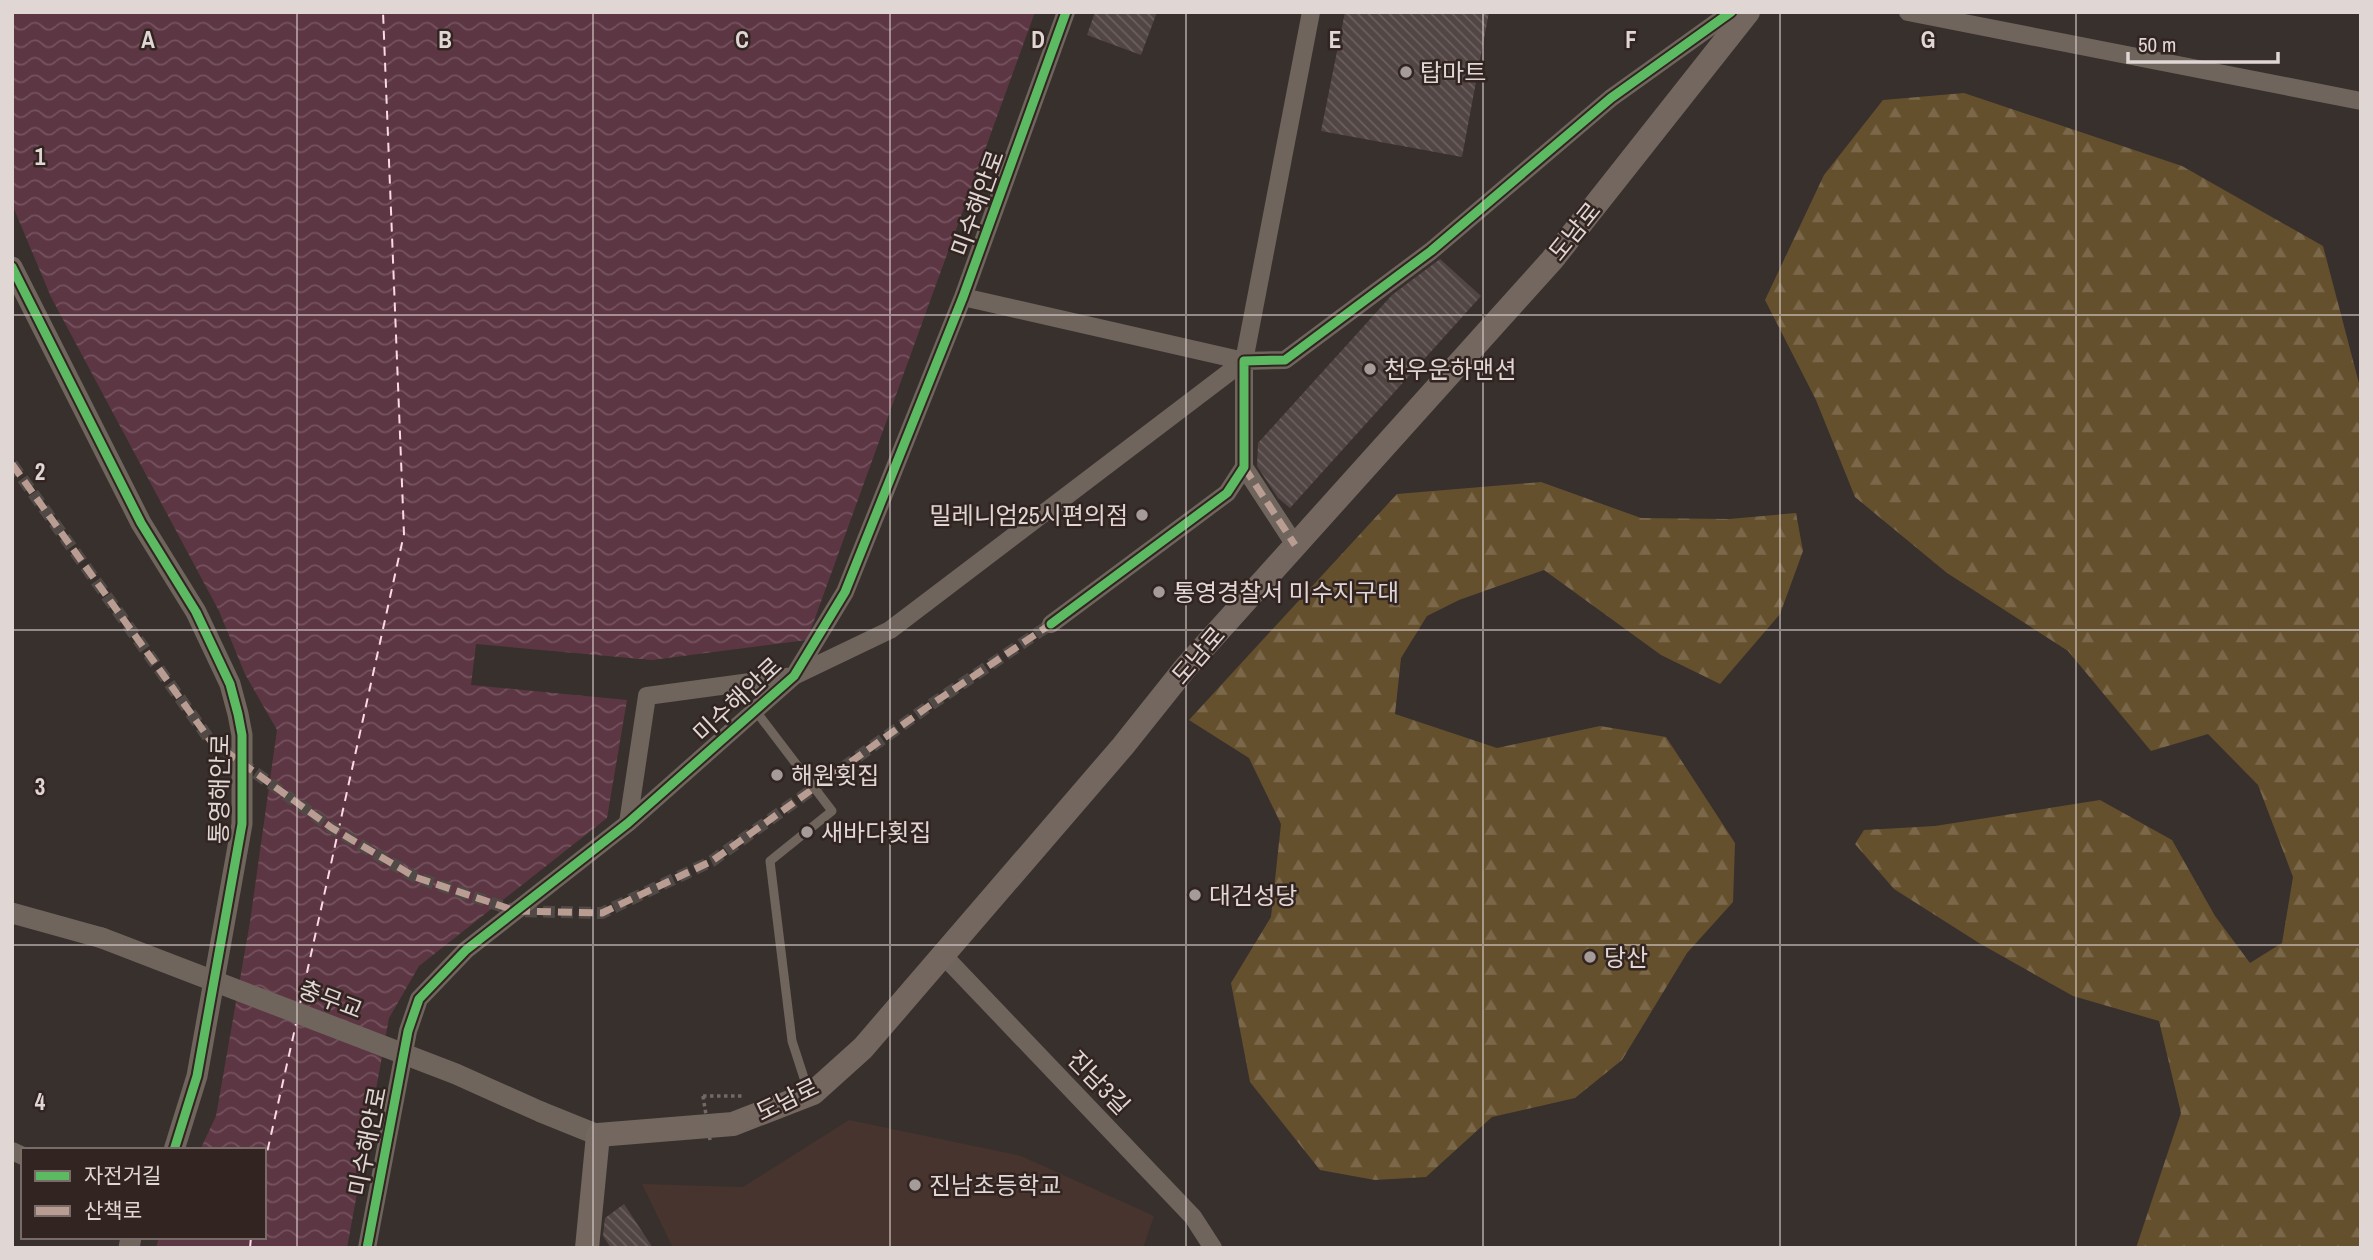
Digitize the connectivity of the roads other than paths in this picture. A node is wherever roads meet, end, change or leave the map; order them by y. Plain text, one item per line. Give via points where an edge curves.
1 (1066, 12) edge
2 (1311, 12) edge
3 (1731, 12) edge
4 (1748, 12) edge
5 (1908, 12) edge
6 (2361, 101) edge
7 (12, 267) edge
8 (963, 297) junction
9 (1244, 361) junction
10 (1244, 467) junction
11 (1295, 545) junction
12 (1051, 624) tunnel mouth
13 (794, 676) junction
14 (755, 710) junction
15 (628, 822) junction
16 (12, 913) edge
17 (943, 955) junction
18 (813, 1093) junction
19 (598, 1135) junction
20 (175, 1148) edge
21 (367, 1248) edge
22 (587, 1248) edge
23 (1213, 1248) edge

1 - 8 street, 미수해안로
2 - 9 street
3 - 9 street via 1611,98 1431,251 1285,360
4 - 11 main road, 도남로 via 1552,260
5 - 6 street
7 - 20 street, 통영해안로 via 141,523 196,612 230,684 242,735 242,824 197,1076
8 - 9 street
8 - 13 street, 미수해안로 via 845,592
9 - 10 street
9 - 13 street via 890,630
10 - 11 street
10 - 12 street via 1227,493
11 - 17 main road, 도남로
13 - 14 street, 미수해안로
13 - 15 street via 647,696
14 - 15 street, 미수해안로
14 - 18 lane via 832,811 770,861 792,1041
15 - 21 street, 미수해안로 via 467,950 419,999 408,1031
16 - 19 street, 충무교, bridge via 102,938 456,1074
17 - 18 main road, 도남로 via 863,1048
17 - 23 street, 진남3길 via 1193,1217
18 - 19 main road, 도남로 via 733,1124
19 - 22 main road

